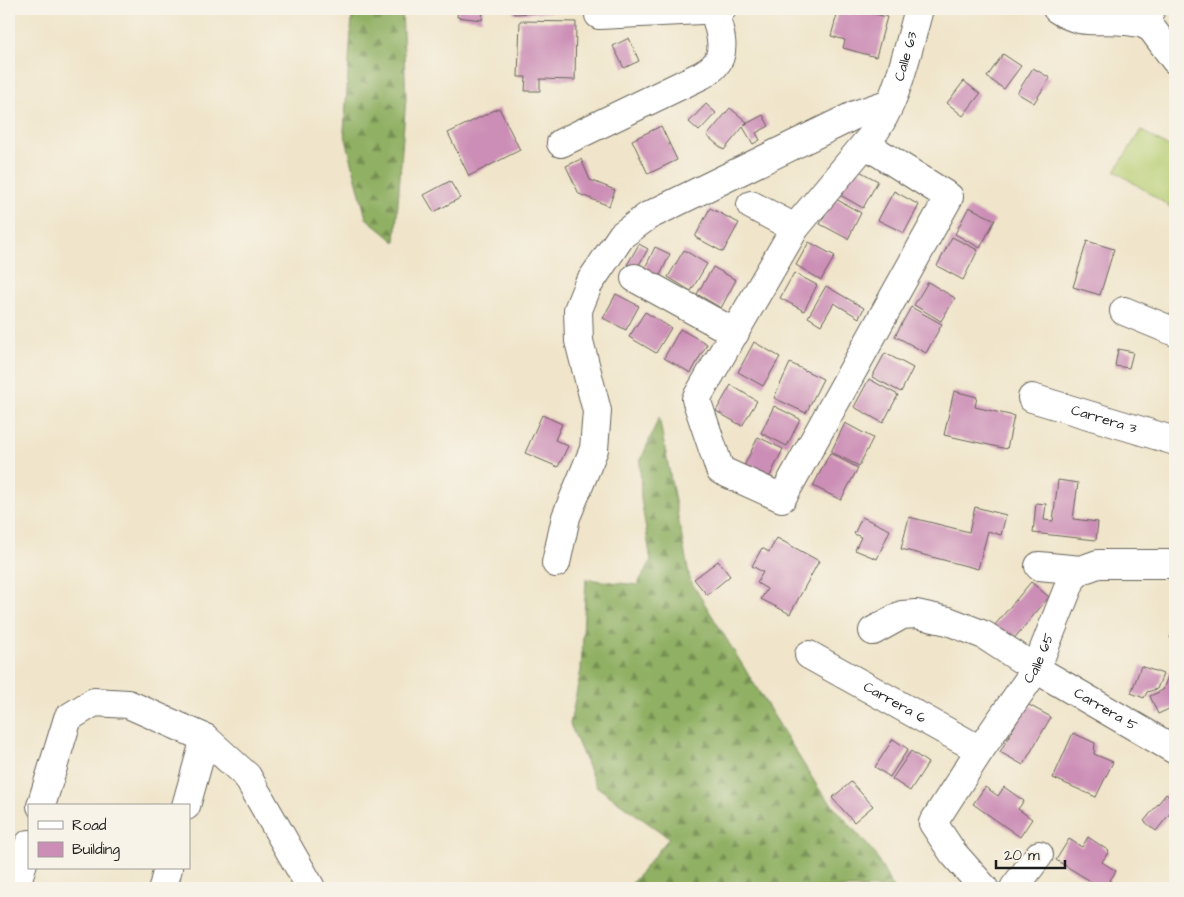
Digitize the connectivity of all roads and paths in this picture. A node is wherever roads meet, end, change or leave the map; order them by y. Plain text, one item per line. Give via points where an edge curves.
1 (718, 9) edge
2 (920, 9) edge
3 (1057, 9) edge
4 (599, 15) dead end
5 (1148, 16) edge
6 (1175, 60) edge
7 (890, 103) junction
8 (561, 143) dead end
9 (866, 144) junction
10 (751, 205) dead end
11 (794, 228) junction
12 (635, 278) dead end
13 (1124, 311) dead end
14 (1175, 332) edge
15 (735, 333) junction
16 (1032, 398) dead end
17 (1175, 441) edge
18 (556, 563) dead end
19 (1175, 564) edge
20 (1039, 566) dead end
21 (1081, 570) junction
22 (873, 631) dead end
23 (809, 655) dead end
24 (1036, 669) junction
25 (206, 738) junction
26 (980, 750) junction
27 (1175, 750) edge
28 (42, 804) edge
29 (187, 804) edge
30 (28, 847) edge
31 (1039, 855) dead end
32 (168, 870) edge
33 (15, 888) edge
34 (163, 888) edge
35 (310, 888) edge
36 (984, 888) edge
37 (1014, 888) edge

1 - 4 street
1 - 8 street via 722,47 720,60 714,67
2 - 7 street, Calle 63
3 - 5 street via 1068,16 1092,22
5 - 6 street via 1152,29
7 - 9 street, Calle 63 via 877,131
7 - 18 street via 855,115 658,212 622,235 588,285 578,310 579,341 597,411 594,450 566,517
9 - 11 street, Calle 63
9 - 15 street, Calle 63 via 949,197 782,498 720,470 696,399
10 - 11 street
11 - 15 street, Calle 63
12 - 15 street
13 - 14 street
16 - 17 street, Carrera 3
19 - 21 street via 1098,564
20 - 21 street
21 - 24 street, Calle 65 via 1072,578
22 - 24 street, Carrera 5 via 902,615 916,614 984,635
23 - 26 street, Carrera 6
24 - 26 street, Calle 65
24 - 27 street, Carrera 5
25 - 28 street via 128,704 94,702 68,718
25 - 29 street
25 - 35 street via 247,776
26 - 36 street, Calle 65 via 932,823
30 - 33 street
31 - 37 street
32 - 34 street

